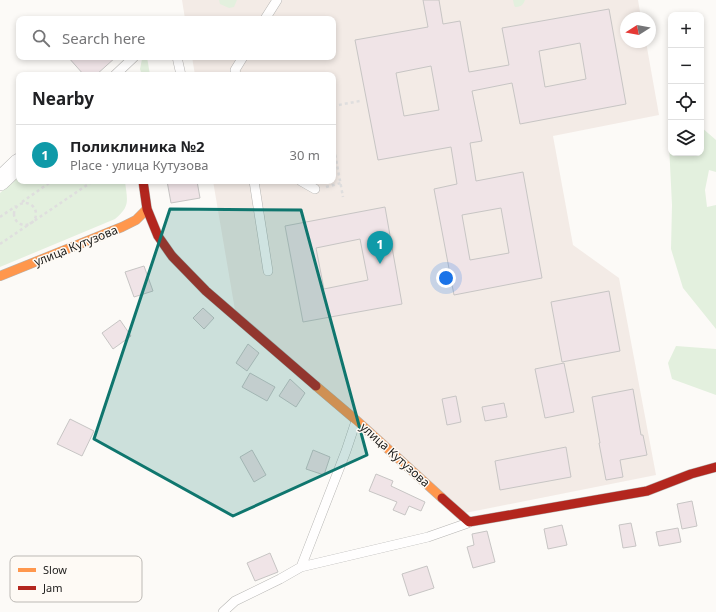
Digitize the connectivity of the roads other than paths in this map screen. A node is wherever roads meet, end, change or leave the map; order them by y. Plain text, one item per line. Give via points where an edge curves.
1 (277, 0) edge
2 (267, 16) edge
3 (131, 60) edge
4 (178, 60) edge
5 (241, 60) edge
6 (118, 72) edge
7 (180, 72) edge
8 (235, 72) edge
9 (16, 166) edge
10 (0, 181) edge
11 (143, 184) edge
12 (254, 184) edge
13 (306, 184) edge
14 (315, 189) dead end
15 (147, 209) junction
16 (268, 271) dead end
17 (0, 276) edge
18 (356, 420) junction
19 (716, 467) edge
20 (469, 522) junction
21 (301, 567) junction
22 (223, 612) edge

1 - 2 lane
3 - 6 lane
4 - 7 lane
5 - 8 lane
9 - 10 street
11 - 15 street, улица Кутузова
12 - 16 lane
13 - 14 lane
15 - 17 street, улица Кутузова via 136,220 122,227
15 - 18 street, улица Кутузова via 158,236 172,256 206,291
18 - 20 street, улица Кутузова
18 - 21 lane
19 - 20 street via 647,491
20 - 21 lane via 428,537
21 - 22 lane via 235,601

